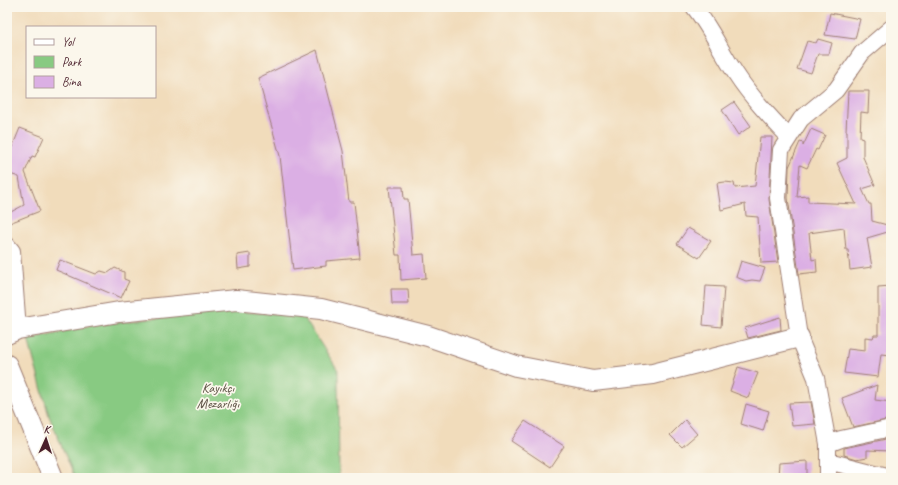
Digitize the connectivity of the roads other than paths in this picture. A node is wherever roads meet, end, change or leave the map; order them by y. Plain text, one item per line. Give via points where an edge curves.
1 (694, 7) edge
2 (891, 28) edge
3 (789, 137) junction
4 (7, 245) edge
5 (12, 332) edge
6 (799, 337) junction
7 (7, 365) edge
8 (891, 428) edge
9 (828, 444) junction
10 (828, 461) junction
11 (891, 477) edge
12 (53, 478) edge
13 (828, 478) edge

1 - 3 street via 749,93
2 - 3 street via 862,53 836,90 800,119
3 - 6 street via 781,150 778,198
4 - 5 street via 12,251
5 - 6 street via 119,312 236,300 321,309 428,336 516,366 593,381 653,374
6 - 9 street via 816,378
7 - 12 street
8 - 9 street
9 - 10 street
10 - 11 street
10 - 13 street

